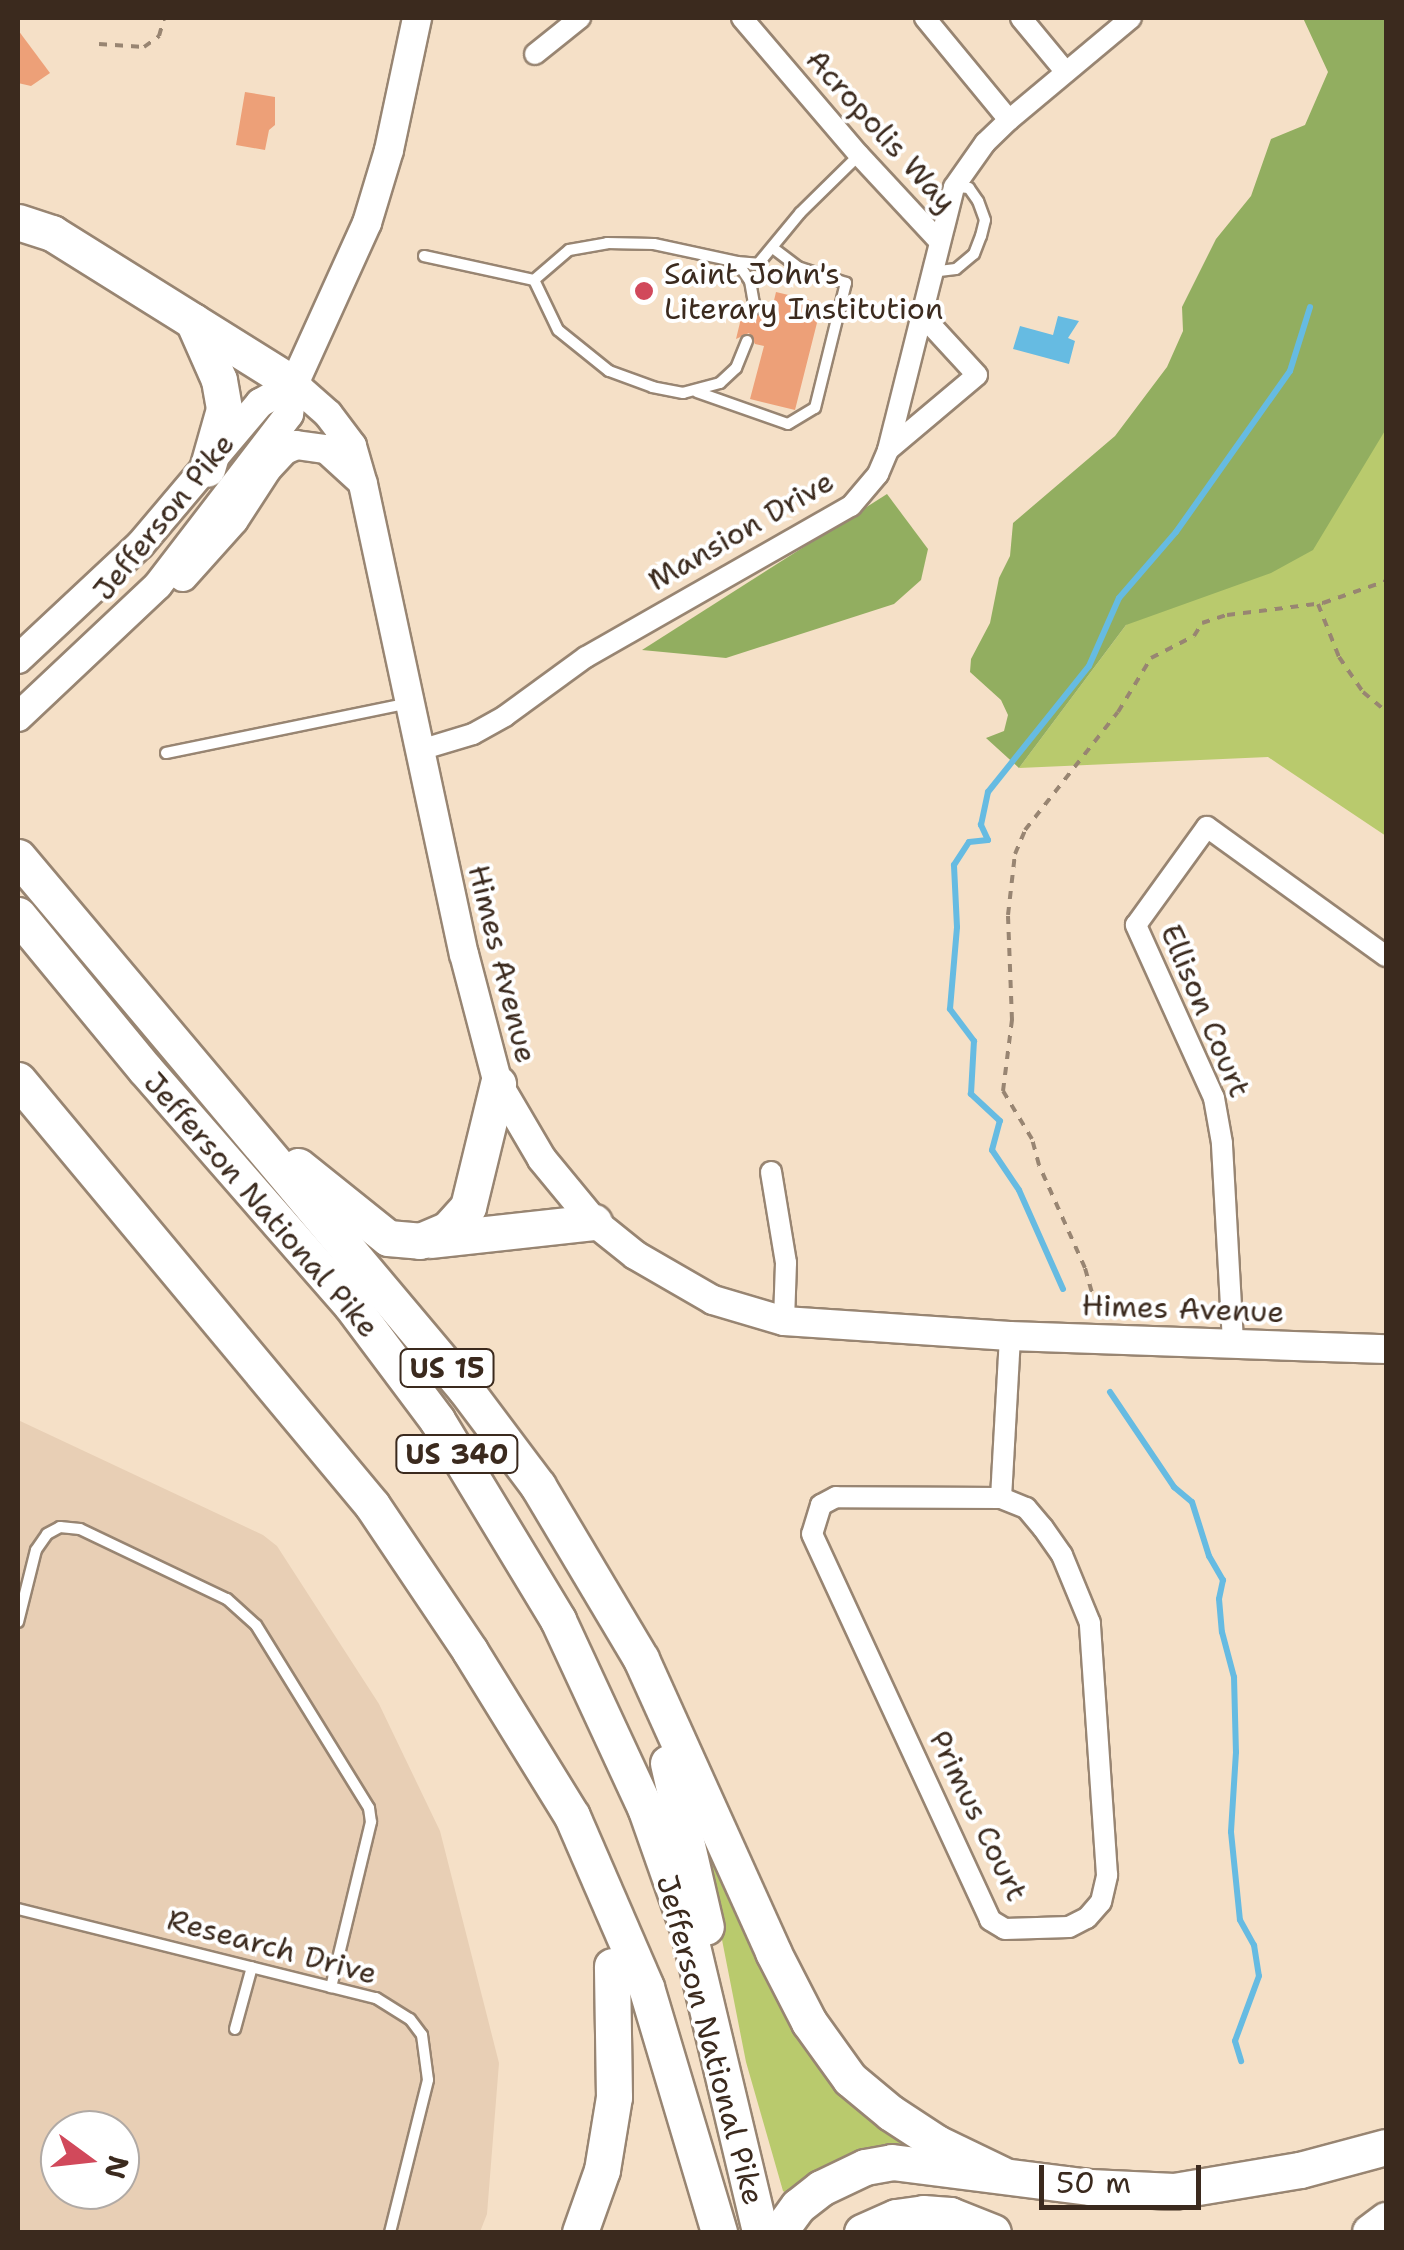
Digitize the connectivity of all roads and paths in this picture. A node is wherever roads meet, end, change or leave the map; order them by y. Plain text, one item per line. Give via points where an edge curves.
1 (164, 18) edge
2 (418, 18) edge
3 (580, 18) edge
4 (742, 18) edge
5 (924, 18) edge
6 (1021, 18) edge
7 (1131, 18) edge
8 (100, 44) dead end
9 (535, 54) dead end
10 (1066, 71) junction
11 (1009, 120) junction
12 (858, 156) junction
13 (954, 186) junction
14 (18, 222) edge
15 (938, 240) junction
16 (773, 248) junction
17 (424, 256) dead end
18 (737, 262) junction
19 (930, 272) junction
20 (534, 280) junction
21 (755, 309) dead end
22 (920, 313) junction
23 (193, 321) junction
24 (747, 342) dead end
25 (294, 384) junction
26 (697, 392) junction
27 (888, 450) junction
28 (207, 469) junction
29 (364, 484) junction
30 (1386, 582) edge
31 (158, 586) junction
32 (1318, 604) junction
33 (18, 659) edge
34 (410, 702) junction
35 (1386, 712) edge
36 (18, 717) edge
37 (420, 750) junction
38 (166, 753) dead end
39 (18, 857) edge
40 (18, 914) edge
41 (1386, 956) edge
42 (18, 1080) edge
43 (498, 1084) junction
44 (220, 1100) junction
45 (771, 1172) dead end
46 (594, 1222) junction
47 (420, 1241) junction
48 (1096, 1306) dead end
49 (784, 1321) junction
50 (1010, 1336) junction
51 (1233, 1342) junction
52 (1386, 1349) edge
53 (1001, 1498) junction
54 (18, 1622) edge
55 (641, 1659) junction
56 (547, 1783) junction
57 (18, 1909) edge
58 (612, 1966) junction
59 (252, 1967) junction
60 (331, 1987) junction
61 (236, 2029) dead end
62 (729, 2091) junction
63 (1386, 2147) edge
64 (1001, 2174) junction
65 (1386, 2220) edge
66 (390, 2232) edge
67 (580, 2232) edge
68 (697, 2232) edge
69 (718, 2232) edge
70 (760, 2232) edge
71 (779, 2232) edge
72 (862, 2232) edge
73 (994, 2232) edge
74 (1370, 2232) edge

1 - 8 path via 159,36 144,47
2 - 25 street, Jefferson Pike via 367,223
3 - 9 street
4 - 12 street, Acropolis Way
5 - 11 street
6 - 10 street
7 - 10 street, Acropolis Way
10 - 11 street, Acropolis Way
11 - 13 street, Acropolis Way
12 - 15 street, Acropolis Way
12 - 16 lane
13 - 15 street, Acropolis Way
13 - 19 lane via 969,188 978,201 985,220 981,236 974,254 956,269
14 - 23 highway via 52,233
15 - 19 street, Mansion Drive
16 - 18 lane via 758,264
16 - 26 lane via 798,267 846,283 815,408 788,424
17 - 20 lane
18 - 20 lane via 654,244 607,242 569,250
18 - 21 lane via 750,281
19 - 22 street, Mansion Drive
20 - 26 lane via 558,330 609,371
22 - 27 street, Mansion Drive
22 - 27 street via 977,375
23 - 25 highway
23 - 28 highway via 224,410
24 - 26 lane via 736,368
25 - 28 street, Jefferson Pike via 260,404
25 - 29 street, Himes Avenue via 352,446
25 - 31 street, Jefferson Pike via 289,414
27 - 37 street, Mansion Drive via 851,506 586,657 505,716
28 - 33 street, Jefferson Pike via 140,544
29 - 31 street via 326,449 296,445 267,468 194,570
29 - 34 street, Himes Avenue
30 - 32 path
31 - 36 street, Jefferson Pike
32 - 35 path via 1339,656
32 - 48 path via 1202,623 1194,636 1151,658 1118,712 1025,830 1015,854 1008,915 1012,1020 1003,1091 1032,1139
34 - 37 street, Himes Avenue
34 - 38 lane
37 - 43 street, Himes Avenue
39 - 44 highway, US 15
40 - 62 highway, Jefferson National Pike / US 340 via 351,1305 437,1420 558,1620 646,1810 688,1929
41 - 51 street, Ellison Court via 1208,827 1136,925 1214,1098
42 - 56 highway, Jefferson National Pike via 372,1506 470,1651
43 - 46 street, Himes Avenue via 542,1159
43 - 47 highway via 468,1207 448,1229
44 - 47 highway via 363,1221 388,1238
44 - 55 highway, US 15 via 518,1459
45 - 49 street via 786,1263
46 - 47 highway
46 - 49 street, Himes Avenue via 635,1256 698,1292
49 - 50 street, Himes Avenue
50 - 51 street, Himes Avenue
50 - 53 street
51 - 52 street, Himes Avenue
53 - 53 street, Primus Court via 1026,1508 1043,1528 1062,1555 1090,1623 1107,1875 1101,1902 1069,1926 1005,1928 990,1920 812,1534 821,1505 836,1497
54 - 60 lane via 36,1550 60,1526 80,1529 227,1599 256,1625 369,1808
55 - 62 highway via 691,1852
55 - 64 highway, US 15 via 810,2022 850,2079 891,2114
56 - 58 highway via 555,1821
56 - 69 highway, Jefferson National Pike via 572,1816 646,1986
57 - 59 lane, Research Drive
58 - 67 highway via 614,2097 602,2170
58 - 68 highway
59 - 60 lane, Research Drive
59 - 61 lane
60 - 66 lane, Research Drive via 395,2007 422,2035 428,2080
62 - 70 highway, Jefferson National Pike / US 340
63 - 64 highway, US 15 via 1300,2170 1174,2191 1090,2188
64 - 71 highway via 909,2163 866,2168 821,2188
65 - 74 highway
72 - 73 highway via 923,2214 950,2215

